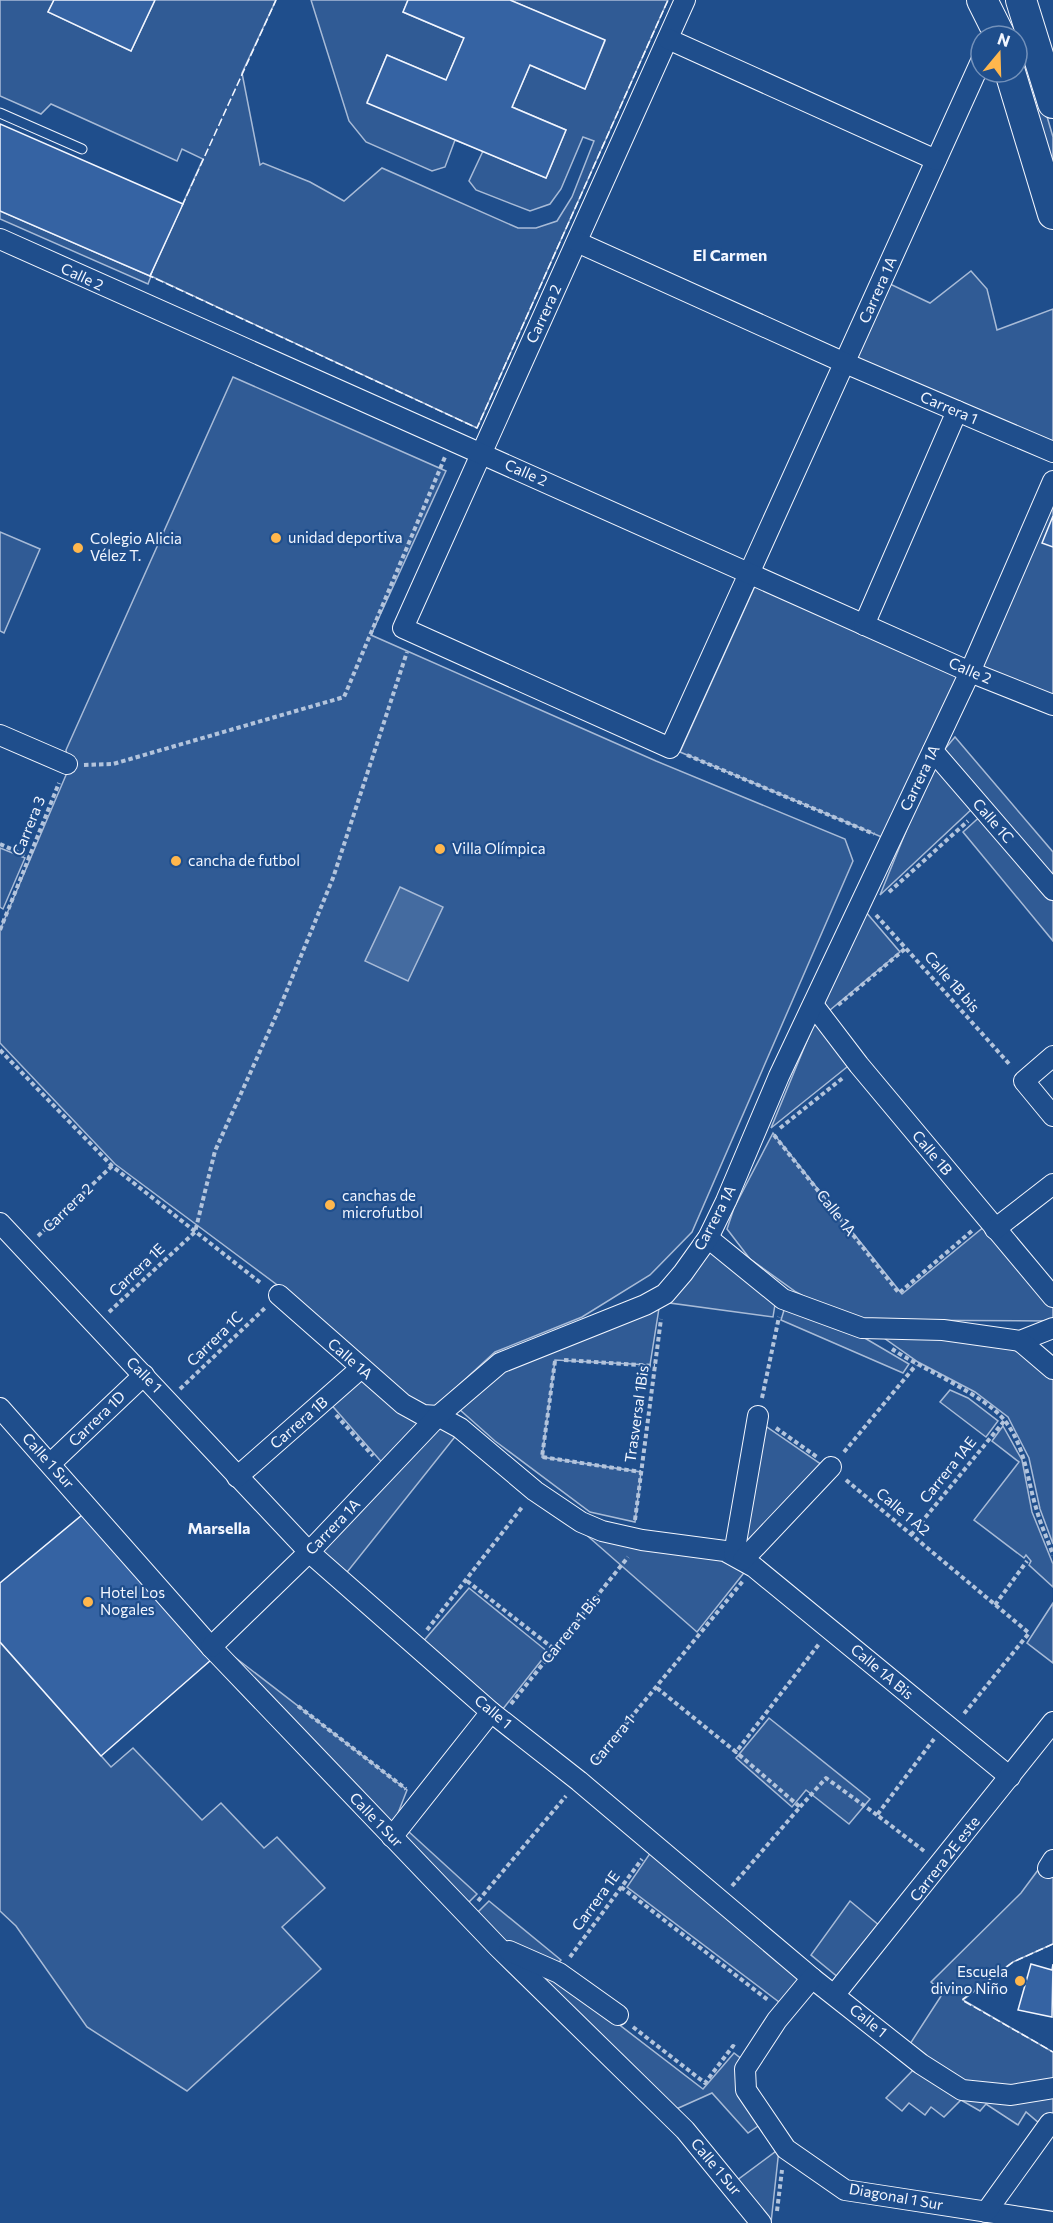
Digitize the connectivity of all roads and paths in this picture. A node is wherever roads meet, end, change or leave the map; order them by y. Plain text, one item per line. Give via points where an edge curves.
1 (685, 0) edge
2 (982, 0) edge
3 (1023, 4) edge
4 (992, 24) edge
5 (1004, 24) edge
6 (668, 39) junction
7 (971, 84) edge
8 (1014, 84) edge
9 (1053, 103) edge
10 (0, 113) edge
11 (82, 149) dead end
12 (936, 160) junction
13 (1053, 214) edge
14 (0, 239) edge
15 (577, 242) junction
16 (845, 363) junction
17 (957, 411) junction
18 (451, 442) junction
19 (1053, 452) edge
20 (480, 453) junction
21 (1053, 481) edge
22 (750, 573) junction
23 (864, 624) junction
24 (408, 631) junction
25 (970, 672) junction
26 (1053, 705) edge
27 (0, 735) edge
28 (670, 748) junction
29 (933, 751) junction
30 (67, 764) junction
31 (981, 808) junction
32 (889, 840) junction
33 (0, 844) edge
34 (29, 857) junction
35 (1053, 890) edge
36 (866, 903) junction
37 (0, 930) edge
38 (906, 948) junction
39 (818, 1012) junction
40 (0, 1050) edge
41 (1053, 1056) edge
42 (859, 1065) junction
43 (1024, 1081) junction
44 (1053, 1116) edge
45 (112, 1167) junction
46 (1053, 1184) edge
47 (0, 1223) edge
48 (990, 1224) junction
49 (195, 1232) junction
50 (708, 1238) junction
51 (25, 1249) junction
52 (665, 1294) junction
53 (279, 1295) junction
54 (1053, 1297) edge
55 (783, 1299) junction
56 (95, 1325) junction
57 (862, 1328) junction
58 (1053, 1328) edge
59 (1020, 1341) junction
60 (916, 1365) junction
61 (655, 1366) junction
62 (360, 1369) junction
63 (1053, 1369) edge
64 (144, 1375) junction
65 (168, 1400) junction
66 (323, 1401) junction
67 (0, 1408) edge
68 (438, 1416) junction
69 (758, 1416) junction
70 (1005, 1420) junction
71 (51, 1463) junction
72 (831, 1467) junction
73 (387, 1471) junction
74 (641, 1472) junction
75 (237, 1477) junction
76 (535, 1491) junction
77 (910, 1534) junction
78 (637, 1539) junction
79 (309, 1552) junction
80 (1053, 1555) edge
81 (744, 1560) junction
82 (1027, 1561) dead end
83 (467, 1581) junction
84 (995, 1605) junction
85 (831, 1629) junction
86 (416, 1644) junction
87 (211, 1647) junction
88 (554, 1649) junction
89 (657, 1688) junction
90 (294, 1702) dead end
91 (496, 1715) junction
92 (1053, 1722) edge
93 (948, 1726) junction
94 (1047, 1744) edge
95 (736, 1752) junction
96 (1010, 1777) junction
97 (579, 1781) junction
98 (423, 1798) junction
99 (800, 1807) junction
100 (877, 1815) junction
101 (392, 1837) junction
102 (653, 1844) junction
103 (941, 1865) junction
104 (621, 1887) junction
105 (720, 1899) junction
106 (468, 1913) junction
107 (498, 1947) junction
108 (559, 1972) junction
109 (812, 1978) junction
110 (836, 1994) junction
111 (784, 2012) junction
112 (618, 2015) joint
113 (750, 2061) junction
114 (1053, 2088) edge
115 (1050, 2123) dead end
116 (786, 2149) junction
117 (986, 2212) junction
118 (769, 2218) edge
119 (1053, 2222) edge

1 - 6 street, Carrera 2
2 - 4 main road
3 - 5 street
3 - 9 main road
6 - 12 street
6 - 15 street, Carrera 2
7 - 12 street, Carrera 1A
8 - 13 main road
10 - 11 lane
12 - 16 street, Carrera 1A
14 - 18 street, Calle 2
15 - 16 street, Carrera 1
15 - 20 street, Carrera 2
16 - 17 street, Carrera 1
16 - 22 street, Carrera 1A
17 - 19 street, Carrera 1
17 - 23 street
18 - 20 street, Calle 2
18 - 30 path via 344,697 113,764
20 - 22 street, Calle 2
20 - 24 street, Carrera 2
21 - 25 street
22 - 23 street, Calle 2
22 - 28 street, Carrera 1A
23 - 25 street, Calle 2
24 - 28 street
24 - 49 path via 333,878 215,1151
25 - 26 street, Calle 2
25 - 29 street, Carrera 1A
27 - 30 street
28 - 32 path
29 - 31 street, Calle 1C
29 - 32 street, Carrera 1A
30 - 34 path, Carrera 3
31 - 35 street, Calle 1C
31 - 36 path
32 - 36 street, Carrera 1A
33 - 34 path
34 - 37 path, Carrera 3
36 - 38 path, Calle 1B bis
36 - 39 street, Carrera 1A
38 - 39 path
38 - 43 path, Calle 1B bis
39 - 42 street, Calle 1B
39 - 50 street, Carrera 1A via 779,1076
40 - 45 path
41 - 43 street
42 - 48 street, Calle 1B
42 - 48 path, Calle 1A via 773,1133 899,1293
43 - 44 street
45 - 49 path
45 - 51 path, Carrera 2
46 - 48 street
47 - 51 street, Calle 1
48 - 54 street, Calle 1B
49 - 53 path
49 - 56 path, Carrera 1E
50 - 52 street, Carrera 1A
50 - 55 street
51 - 56 street, Calle 1
52 - 61 path, Trasversal 1Bis
52 - 68 street, Carrera 1A via 500,1363
53 - 62 street, Calle 1A
53 - 65 path, Carrera 1C
55 - 57 street
55 - 69 path
56 - 64 street, Calle 1
57 - 59 street via 943,1330
57 - 60 path
58 - 59 street
59 - 63 street
60 - 70 path via 973,1395
60 - 72 path
61 - 74 path, Trasversal 1Bis
61 - 74 path via 555,1359 552,1381 542,1457
62 - 66 street, Carrera 1B
62 - 68 street, Calle 1A via 403,1404 423,1415
64 - 65 street, Calle 1
64 - 71 street, Carrera 1D
65 - 75 street, Calle 1
66 - 73 path
66 - 75 street, Carrera 1B
67 - 71 street, Calle 1 Sur
68 - 73 street, Carrera 1A
68 - 76 street, Calle 1A via 460,1428
69 - 72 path, Calle 1 A2
69 - 81 street
70 - 77 path, Carrera 1AE
70 - 80 path via 1025,1458 1036,1510
71 - 87 street, Calle 1 Sur
72 - 77 path, Calle 1 A2
72 - 81 street
73 - 79 street, Carrera 1A
74 - 78 path, Trasversal 1Bis
75 - 79 street, Calle 1
76 - 78 street, Calle 1A via 581,1522
76 - 83 path
77 - 84 path, Calle 1 A2
78 - 81 street, Calle 1A
78 - 88 path, Carrera 1 Bis
79 - 86 street, Calle 1
79 - 87 street, Carrera 1A
81 - 85 street, Calle 1A Bis
81 - 89 path, Carrera 1
82 - 84 path
83 - 86 path
83 - 88 path
84 - 93 path, Calle 1 A2 via 1029,1633
85 - 93 street, Calle 1A Bis
85 - 95 path
86 - 91 street, Calle 1
87 - 101 street, Calle 1 Sur
88 - 91 path, Carrera 1 Bis
89 - 95 path
89 - 97 path, Carrera 1
90 - 98 path via 407,1790
91 - 97 street, Calle 1
91 - 98 street
92 - 94 street, Carrera 2E este
93 - 96 street, Calle 1A Bis
93 - 100 path
94 - 96 street, Carrera 2E este
95 - 99 path
96 - 103 street, Carrera 2E este
97 - 102 street, Calle 1
97 - 106 path, Carrera 1
98 - 101 street
99 - 100 path via 826,1778
99 - 105 path
100 - 103 path
101 - 106 street, Calle 1 Sur
102 - 104 path, Carrera 1E
102 - 105 street, Calle 1
103 - 110 street, Carrera 2E este
104 - 108 path, Carrera 1E
104 - 111 path
105 - 109 street, Calle 1
106 - 107 street, Calle 1 Sur
107 - 108 street
107 - 118 street, Calle 1 Sur
108 - 112 street
109 - 110 street, Calle 1
109 - 111 street
110 - 114 street, Calle 1 via 921,2064 962,2090 1011,2095
111 - 113 street
112 - 113 path via 705,2083 733,2046
113 - 116 street, Diagonal 1 Sur via 745,2069 746,2090
115 - 117 street
116 - 117 street, Diagonal 1 Sur via 845,2190
116 - 118 path
117 - 119 street, Diagonal 1 Sur

